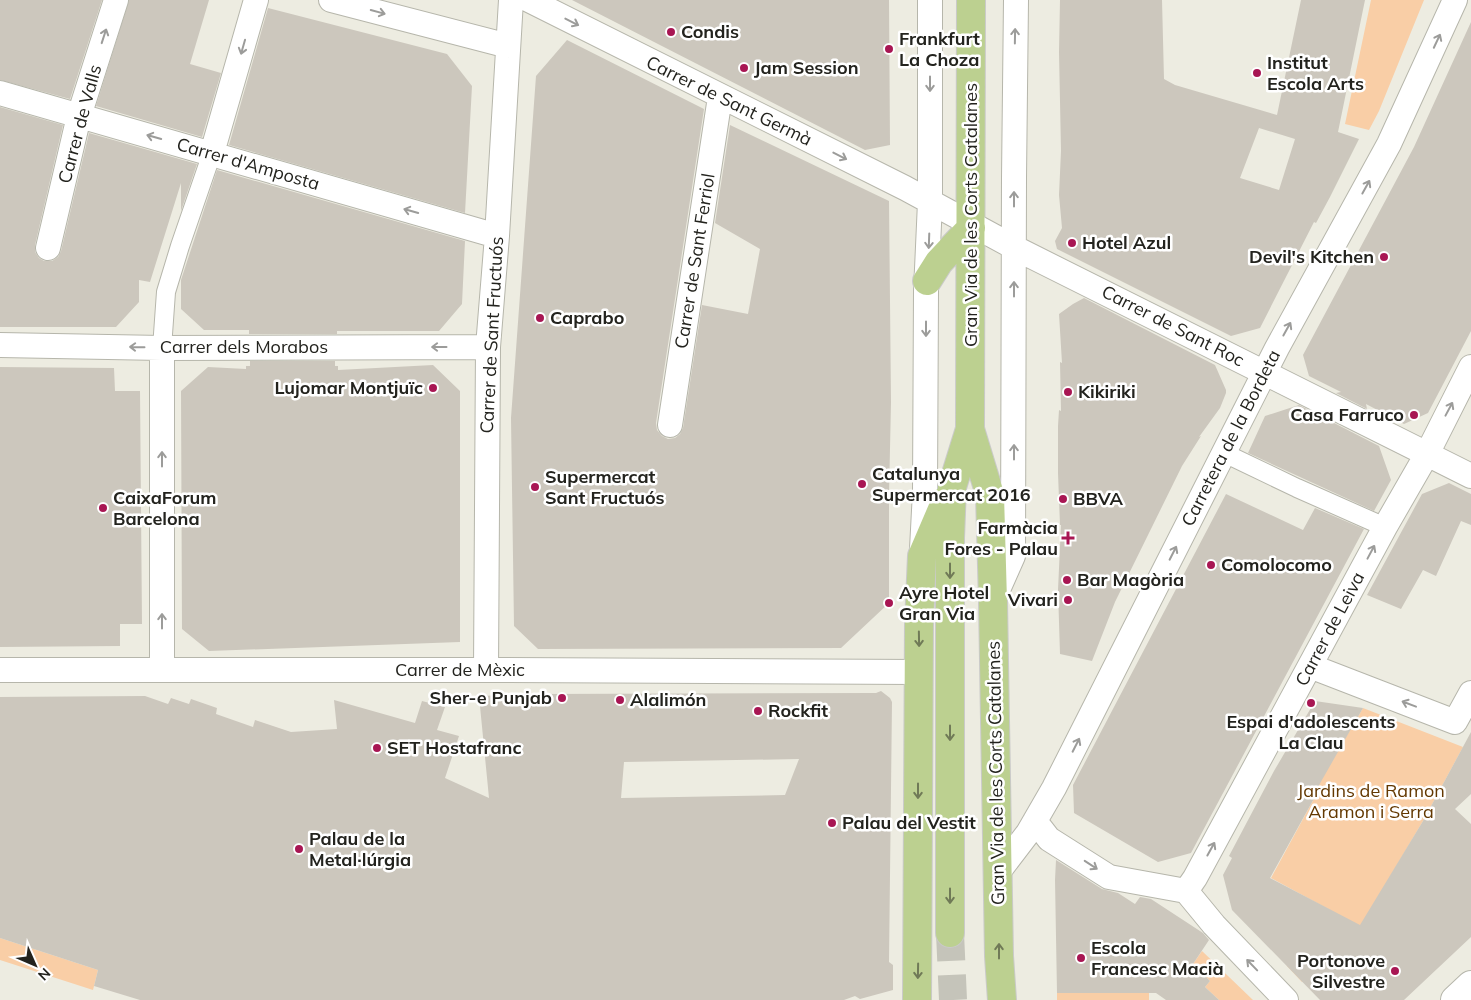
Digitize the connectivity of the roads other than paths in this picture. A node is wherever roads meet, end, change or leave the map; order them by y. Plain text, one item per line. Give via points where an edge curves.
1 (116, 0) edge
2 (256, 0) edge
3 (331, 0) edge
4 (511, 0) edge
5 (529, 0) edge
6 (930, 0) edge
7 (971, 0) edge
8 (1016, 0) edge
9 (1455, 0) edge
10 (508, 46) junction
11 (0, 93) edge
12 (720, 97) junction
13 (79, 116) junction
14 (212, 154) junction
15 (930, 202) junction
16 (971, 225) junction
17 (497, 236) junction
18 (1014, 247) junction
19 (48, 248) dead end
20 (927, 280) junction
21 (0, 346) edge
22 (488, 347) junction
23 (162, 348) junction
24 (1471, 367) edge
25 (1266, 372) junction
26 (670, 425) dead end
27 (970, 429) junction
28 (1224, 453) junction
29 (1427, 454) junction
30 (1471, 476) edge
31 (952, 487) junction
32 (1384, 527) junction
33 (922, 556) junction
34 (993, 601) junction
35 (1310, 666) junction
36 (0, 670) edge
37 (162, 670) junction
38 (486, 670) junction
39 (919, 672) junction
40 (1471, 693) edge
41 (1463, 724) edge
42 (1035, 821) junction
43 (998, 871) junction
44 (1186, 891) junction
45 (950, 933) tunnel mouth
46 (1471, 985) edge
47 (917, 1000) edge
48 (1002, 1000) edge
49 (1286, 1000) edge
50 (1455, 1000) edge

13 -> 1 street, Carrer de Valls
2 -> 14 street
3 -> 10 street
4 - 10 street, Carrer de Sant Fructuós
5 -> 12 street, Carrer de Sant Germà
6 -> 15 street
7 - 16 main road, Gran Via de les Corts Catalanes
18 -> 8 street
25 -> 9 street, Carretera de la Bordeta via 1389,144
10 - 17 street, Carrer de Sant Fructuós
11 - 13 street, Carrer d'Amposta
12 -> 15 street, Carrer de Sant Germà
12 - 26 street, Carrer de Sant Ferriol
14 -> 13 street, Carrer d'Amposta
13 - 19 street, Carrer de Valls
17 -> 14 street, Carrer d'Amposta
14 - 23 street via 166,292
15 - 16 street, Carrer de Sant Roc
15 -> 20 street
16 - 18 street, Carrer de Sant Roc
16 - 20 main road
16 - 27 main road, Gran Via de les Corts Catalanes
17 - 22 street, Carrer de Sant Fructuós
18 - 25 street, Carrer de Sant Roc
34 -> 18 street via 1013,556
20 -> 33 street
23 -> 21 street, Carrer dels Morabos
22 -> 23 street, Carrer dels Morabos
22 - 38 street, Carrer de Sant Fructuós
37 -> 23 street
29 -> 24 street, Carrer de Leiva
25 - 28 street, Carretera de la Bordeta
25 - 29 street, Carrer de Sant Roc
27 - 31 main road, Gran Via de les Corts Catalanes
27 - 34 main road, Gran Via de les Corts Catalanes via 990,495
28 - 32 street
42 -> 28 street, Carretera de la Bordeta
29 - 30 street, Carrer de Sant Roc
29 - 32 street, Carrer de Leiva
31 - 33 main road
31 -> 45 main road, Gran Via de les Corts Catalanes
35 -> 32 street, Carrer de Leiva
33 -> 39 main road
34 - 43 main road, Gran Via de les Corts Catalanes
41 -> 35 street
44 -> 35 street, Carrer de Leiva
36 - 37 street, Carrer de Mèxic
37 - 38 street, Carrer de Mèxic
38 - 39 street, Carrer de Mèxic
39 -> 47 main road
40 - 41 street
42 - 43 street, Carretera de la Bordeta
42 -> 44 street via 1049,839 1109,877
48 -> 43 main road, Gran Via de les Corts Catalanes
49 -> 44 street
46 - 50 street

